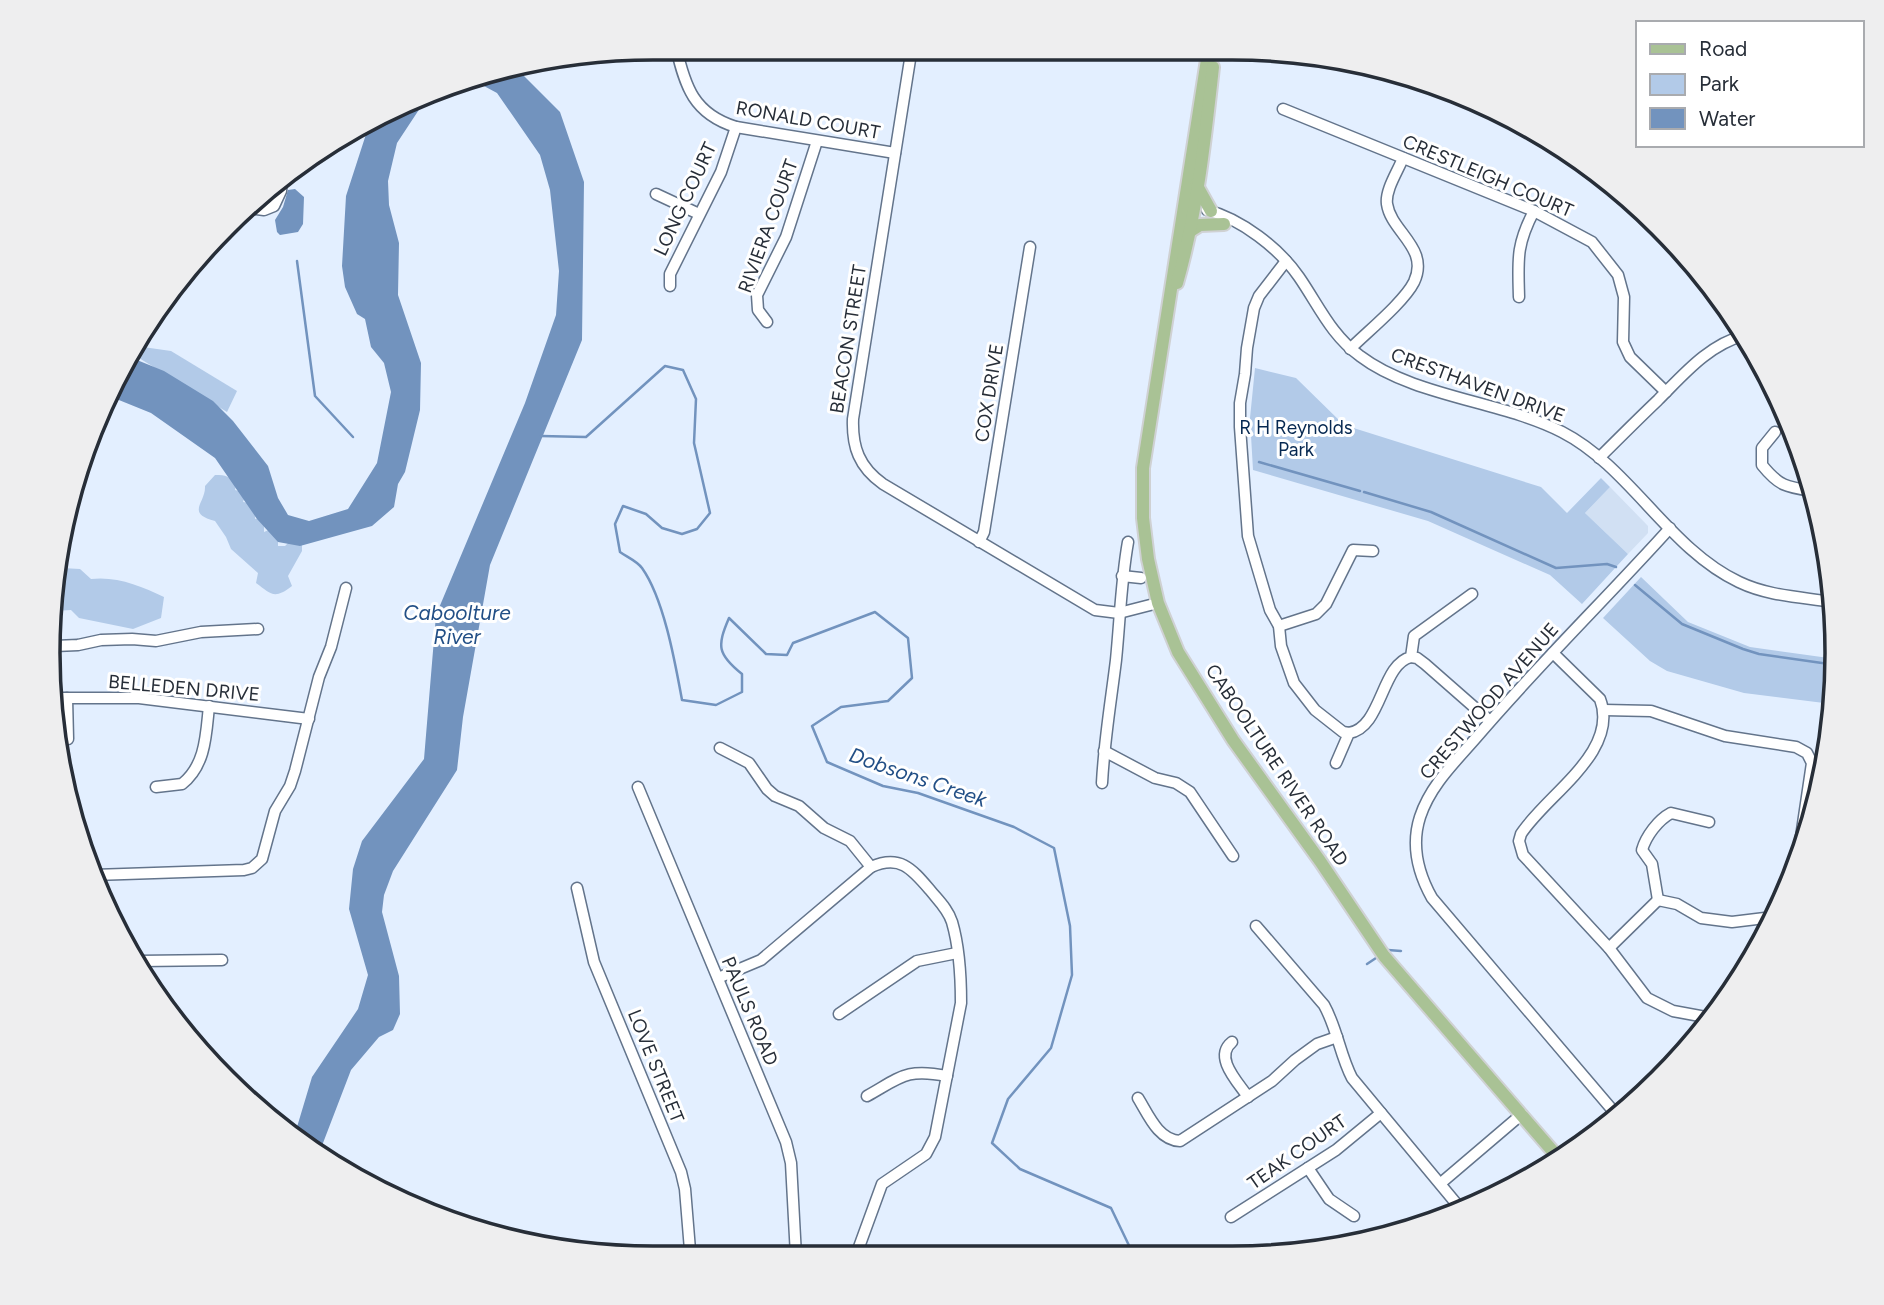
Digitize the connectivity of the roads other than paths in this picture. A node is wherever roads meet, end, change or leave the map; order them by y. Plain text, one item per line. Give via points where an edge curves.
1 (679, 60) edge
2 (910, 60) edge
3 (1207, 60) edge
4 (1213, 60) edge
5 (1283, 109) dead end
6 (736, 127) junction
7 (817, 141) junction
8 (895, 153) junction
9 (1403, 158) junction
10 (1196, 184) junction
11 (281, 191) edge
12 (656, 194) dead end
13 (1187, 207) junction
14 (259, 209) edge
15 (1211, 211) junction
16 (1534, 211) junction
17 (699, 214) junction
18 (1224, 224) junction
19 (1242, 228) junction
20 (1189, 232) junction
21 (1030, 247) dead end
22 (1286, 261) junction
23 (670, 286) dead end
24 (1519, 298) dead end
25 (767, 322) dead end
26 (1165, 327) junction
27 (1734, 338) edge
28 (1350, 349) junction
29 (1666, 391) junction
30 (1775, 432) dead end
31 (1599, 458) junction
32 (1801, 489) edge
33 (1670, 528) junction
34 (979, 542) junction
35 (1128, 542) dead end
36 (1373, 551) dead end
37 (1122, 576) junction
38 (1141, 578) dead end
39 (346, 588) dead end
40 (1472, 594) dead end
41 (1822, 600) edge
42 (1158, 603) junction
43 (1119, 613) junction
44 (1279, 626) junction
45 (258, 629) dead end
46 (60, 646) edge
47 (1553, 653) junction
48 (1411, 657) junction
49 (62, 698) edge
50 (209, 706) junction
51 (1604, 710) junction
52 (309, 719) junction
53 (1490, 721) junction
54 (1349, 733) junction
55 (68, 739) dead end
56 (720, 748) dead end
57 (1104, 751) junction
58 (1336, 763) dead end
59 (1102, 783) dead end
60 (156, 787) dead end
61 (638, 787) dead end
62 (1808, 788) edge
63 (1709, 822) dead end
64 (1233, 856) dead end
65 (871, 867) junction
66 (103, 875) edge
67 (577, 888) dead end
68 (1658, 900) junction
69 (1761, 918) edge
70 (1256, 926) dead end
71 (1609, 948) junction
72 (957, 953) junction
73 (222, 960) dead end
74 (146, 961) edge
75 (718, 978) junction
76 (839, 1014) dead end
77 (1700, 1016) edge
78 (1337, 1037) junction
79 (1231, 1042) dead end
80 (947, 1076) junction
81 (867, 1096) dead end
82 (1248, 1097) junction
83 (1138, 1098) dead end
84 (1610, 1108) edge
85 (1381, 1113) junction
86 (1522, 1114) junction
87 (1553, 1151) edge
88 (1308, 1168) junction
89 (1441, 1183) junction
90 (1455, 1201) edge
91 (1354, 1216) dead end
92 (1231, 1217) dead end
93 (690, 1246) edge
94 (795, 1246) edge
95 (859, 1246) edge

1 - 6 street, RONALD COURT via 692,97 716,120
2 - 8 street, BEACON STREET
3 - 13 main road, CABOOLTURE RIVER ROAD
4 - 10 main road, CABOOLTURE RIVER ROAD
5 - 9 street, CRESTLEIGH COURT
6 - 7 street, RONALD COURT
6 - 17 street, LONG COURT via 721,172
7 - 8 street, RONALD COURT
7 - 25 street, RIVIERA COURT via 786,237 757,295 758,310
8 - 34 street, BEACON STREET via 852,437 870,475
9 - 16 street, CRESTLEIGH COURT
9 - 28 street via 1387,205 1414,250 1417,273 1407,292
10 - 13 main road, CABOOLTURE RIVER ROAD
10 - 15 main road
11 - 14 street via 274,206
12 - 17 street
13 - 15 street, CRESTHAVEN DRIVE
13 - 18 street, CRESTHAVEN DRIVE
13 - 20 main road, CABOOLTURE RIVER ROAD
13 - 26 main road, CABOOLTURE RIVER ROAD
15 - 19 street, CRESTHAVEN DRIVE
16 - 24 street via 1517,254
16 - 29 street, CRESTLEIGH COURT via 1592,242 1618,275 1624,297 1623,342 1630,357
17 - 23 street, LONG COURT via 670,274
18 - 19 street, CRESTHAVEN DRIVE
18 - 20 main road via 1200,225
19 - 22 street, CRESTHAVEN DRIVE
20 - 26 main road, CABOOLTURE RIVER ROAD
21 - 34 street, COX DRIVE
22 - 28 street, CRESTHAVEN DRIVE
22 - 44 street via 1266,284 1254,308 1240,403 1248,536 1267,602
26 - 42 main road, CABOOLTURE RIVER ROAD via 1143,468 1144,531
27 - 29 street via 1711,350
28 - 31 street, CRESTHAVEN DRIVE via 1394,376 1553,428
29 - 31 street
30 - 32 street via 1762,448 1762,465 1781,485
31 - 33 street, CRESTHAVEN DRIVE
33 - 41 street, CRESTHAVEN DRIVE via 1710,565 1741,583
33 - 47 street, CRESTWOOD AVENUE
34 - 43 street, BEACON STREET via 1095,610
35 - 37 street
36 - 44 street via 1353,550 1326,604 1316,614
37 - 38 street
37 - 43 street
39 - 52 street
40 - 48 street via 1420,631
42 - 43 street, BEACON STREET
42 - 86 main road, CABOOLTURE RIVER ROAD via 1178,652 1233,740 1384,956
43 - 57 street
44 - 54 street via 1288,667 1299,690 1315,710
45 - 46 street
47 - 51 street via 1593,691
47 - 53 street, CRESTWOOD AVENUE
48 - 53 street via 1425,663
48 - 54 street via 1396,666 1362,727
49 - 50 street, BELLEDEN DRIVE via 139,698
49 - 55 street
50 - 52 street, BELLEDEN DRIVE
50 - 60 street via 203,754 194,770 181,784
51 - 62 street via 1663,713 1724,736 1796,747 1812,763
51 - 71 street via 1605,722 1592,753 1526,826 1519,841 1522,855
52 - 66 street via 290,786 275,811 257,864 244,870
53 - 84 street, CRESTWOOD AVENUE via 1425,803 1416,833 1423,881 1441,910
54 - 58 street
56 - 65 street via 748,763 775,796 806,810 824,828 850,841
57 - 59 street
57 - 64 street via 1190,792
61 - 75 street, PAULS ROAD
63 - 68 street via 1671,813 1645,840 1642,850 1652,864
65 - 72 street via 895,862 913,870 949,915
65 - 75 street via 761,960
67 - 93 street, LOVE STREET via 594,962 681,1172
68 - 69 street via 1677,904 1701,918 1732,922
68 - 71 street
70 - 78 street via 1324,1005
71 - 77 street via 1647,998 1673,1011
72 - 76 street via 917,961
72 - 80 street via 961,1003
73 - 74 street
75 - 94 street, PAULS ROAD via 786,1142
78 - 82 street via 1317,1044
78 - 85 street via 1352,1079
79 - 82 street via 1223,1053 1225,1063
80 - 81 street via 909,1073
80 - 95 street via 932,1146 920,1160 882,1184
82 - 83 street via 1187,1138 1174,1141 1162,1134
85 - 88 street, TEAK COURT
85 - 89 street
86 - 87 main road, CABOOLTURE RIVER ROAD
86 - 89 street
88 - 91 street via 1329,1199
88 - 92 street, TEAK COURT
89 - 90 street

